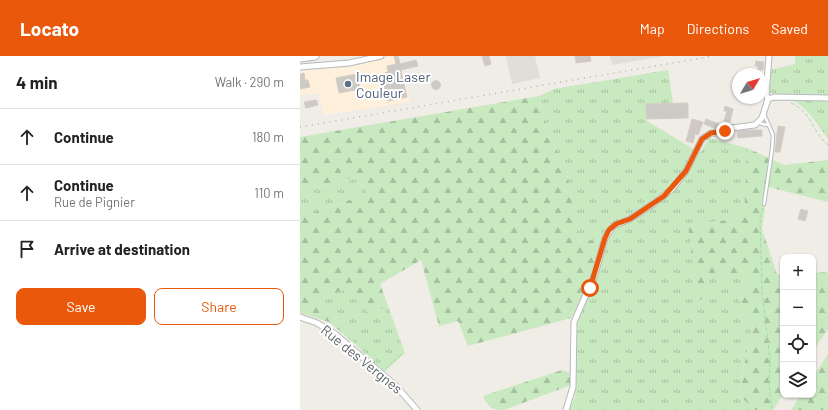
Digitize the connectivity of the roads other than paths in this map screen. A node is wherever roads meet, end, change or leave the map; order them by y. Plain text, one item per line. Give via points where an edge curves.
1 (314, 56) edge
2 (381, 56) edge
3 (769, 56) edge
4 (300, 58) edge
5 (300, 67) edge
6 (768, 69) edge
7 (828, 98) edge
8 (768, 99) edge
9 (767, 104) edge
10 (764, 114) junction
11 (759, 122) junction
12 (769, 125) junction
13 (764, 204) road end
14 (300, 317) edge
15 (418, 410) edge
16 (566, 410) edge

1 - 4 main road
2 - 5 street via 349,63
3 - 6 street
7 - 8 street
9 - 10 street
10 - 11 street
10 - 12 lane
11 - 12 lane
11 - 16 street via 706,135 686,171 672,189 636,215 613,226 605,238 595,274 574,322 573,387
12 - 13 lane via 773,135
14 - 15 street, Rue des Vergnes via 331,331 406,395

